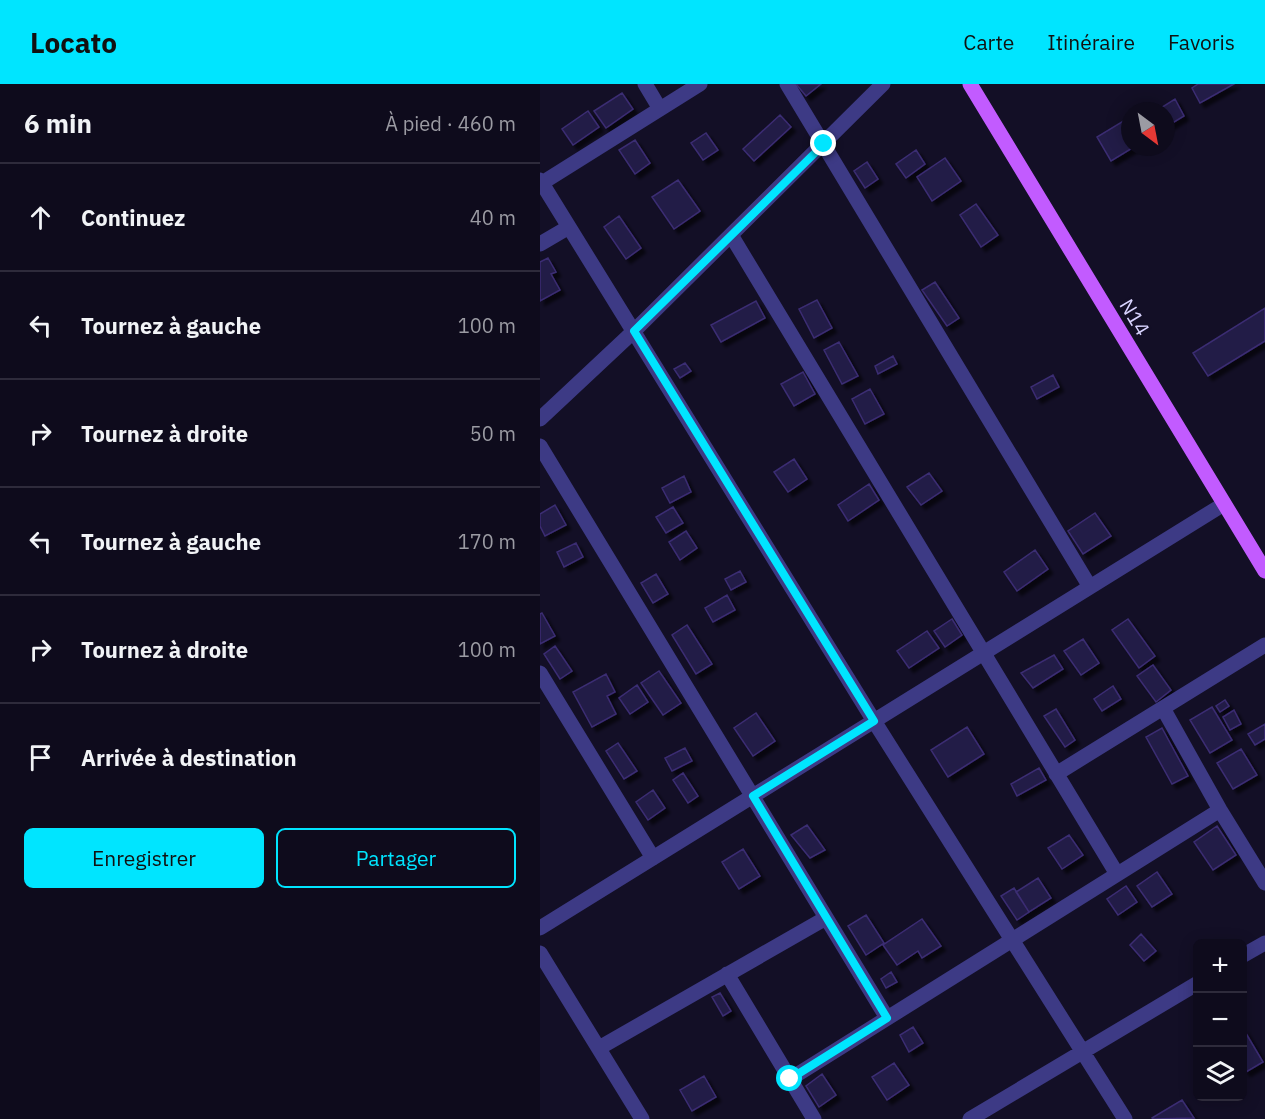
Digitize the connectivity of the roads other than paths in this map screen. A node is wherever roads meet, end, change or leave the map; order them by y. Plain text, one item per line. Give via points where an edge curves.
1 (645, 84) edge
2 (700, 84) edge
3 (788, 84) edge
4 (883, 84) edge
5 (970, 84) edge
6 (660, 109) junction
7 (824, 144) junction
8 (541, 181) edge
9 (569, 227) junction
10 (731, 235) junction
11 (540, 244) edge
12 (634, 331) junction
13 (540, 419) edge
14 (540, 446) edge
15 (1224, 504) junction
16 (1265, 571) edge
17 (1090, 586) junction
18 (1265, 645) edge
19 (983, 653) junction
20 (540, 673) edge
21 (1164, 710) junction
22 (874, 721) junction
23 (1056, 774) junction
24 (753, 796) junction
25 (1220, 810) junction
26 (653, 858) junction
27 (1117, 874) junction
28 (1265, 883) edge
29 (826, 918) junction
30 (540, 928) edge
31 (1013, 939) junction
32 (1265, 943) edge
33 (540, 953) edge
34 (1247, 953) edge
35 (727, 974) junction
36 (1193, 985) edge
37 (887, 1018) junction
38 (598, 1048) junction
39 (1084, 1052) junction
40 (790, 1079) junction
41 (642, 1119) edge
42 (814, 1119) edge
43 (970, 1119) edge
44 (1125, 1119) edge

1 - 6 street
2 - 6 street
3 - 7 street
4 - 7 street
5 - 15 main road, N14
6 - 8 street
7 - 10 street
7 - 17 street
8 - 9 street
9 - 11 street
9 - 12 street
10 - 12 street
10 - 19 street
12 - 13 street
12 - 22 street
14 - 24 street
15 - 16 main road, N14
15 - 17 street
17 - 19 street
18 - 21 street
19 - 22 street
19 - 23 street
20 - 26 street
21 - 23 street
21 - 25 street
22 - 24 street
22 - 31 street
23 - 27 street
24 - 26 street
24 - 29 street
25 - 27 street
25 - 28 street
26 - 30 street
27 - 31 street
29 - 35 street
29 - 37 street
31 - 37 street
31 - 39 street
32 - 34 street
33 - 38 street
35 - 38 street
35 - 40 street
36 - 39 street
37 - 40 street
38 - 41 street
39 - 43 street
39 - 44 street
40 - 42 street

